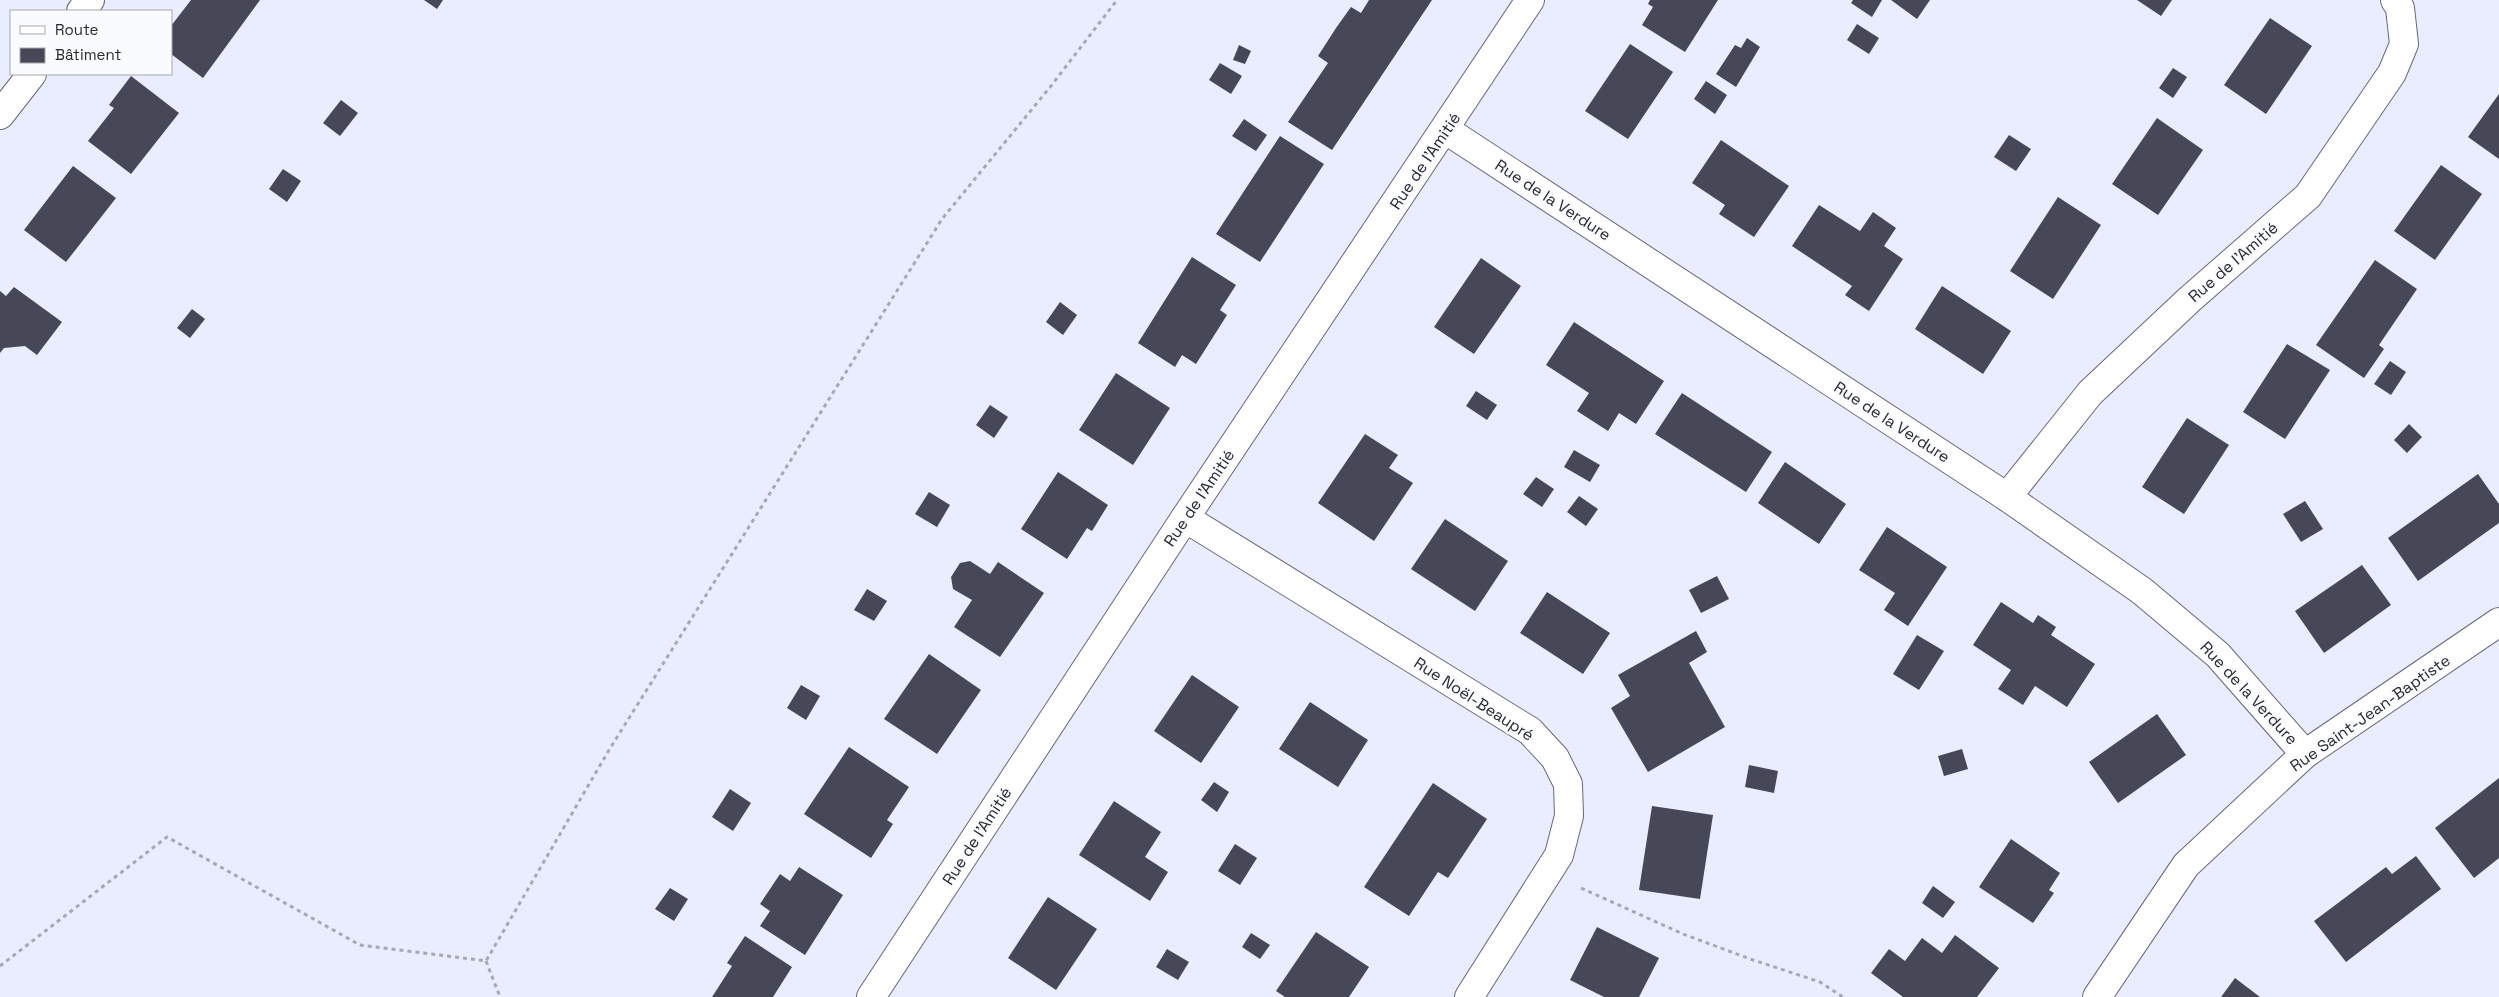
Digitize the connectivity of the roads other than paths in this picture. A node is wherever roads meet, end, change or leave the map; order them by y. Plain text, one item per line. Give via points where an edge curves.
1 (90, 0) edge
2 (1530, 0) edge
3 (2395, 0) edge
4 (82, 10) edge
5 (31, 75) edge
6 (0, 115) edge
7 (1446, 130) junction
8 (2007, 497) junction
9 (1186, 518) junction
10 (2499, 622) edge
11 (2305, 754) junction
12 (871, 997) edge
13 (1468, 997) edge
14 (2096, 997) edge

1 - 4 street
2 - 7 street, Rue de l'Amitié
3 - 8 street, Rue de l'Amitié via 2400,8 2404,44 2392,73 2308,196 2190,299 2090,393
5 - 6 street
7 - 8 street, Rue de la Verdure
7 - 9 street, Rue de l'Amitié
8 - 11 street, Rue de la Verdure via 2142,591 2218,655
9 - 12 street, Rue de l'Amitié
9 - 13 street, Rue Noël-Beaupré via 1530,731 1555,758 1568,784 1569,816 1559,855
10 - 11 street, Rue Saint-Jean-Baptiste
11 - 14 street, Rue Saint-Jean-Baptiste via 2186,865

